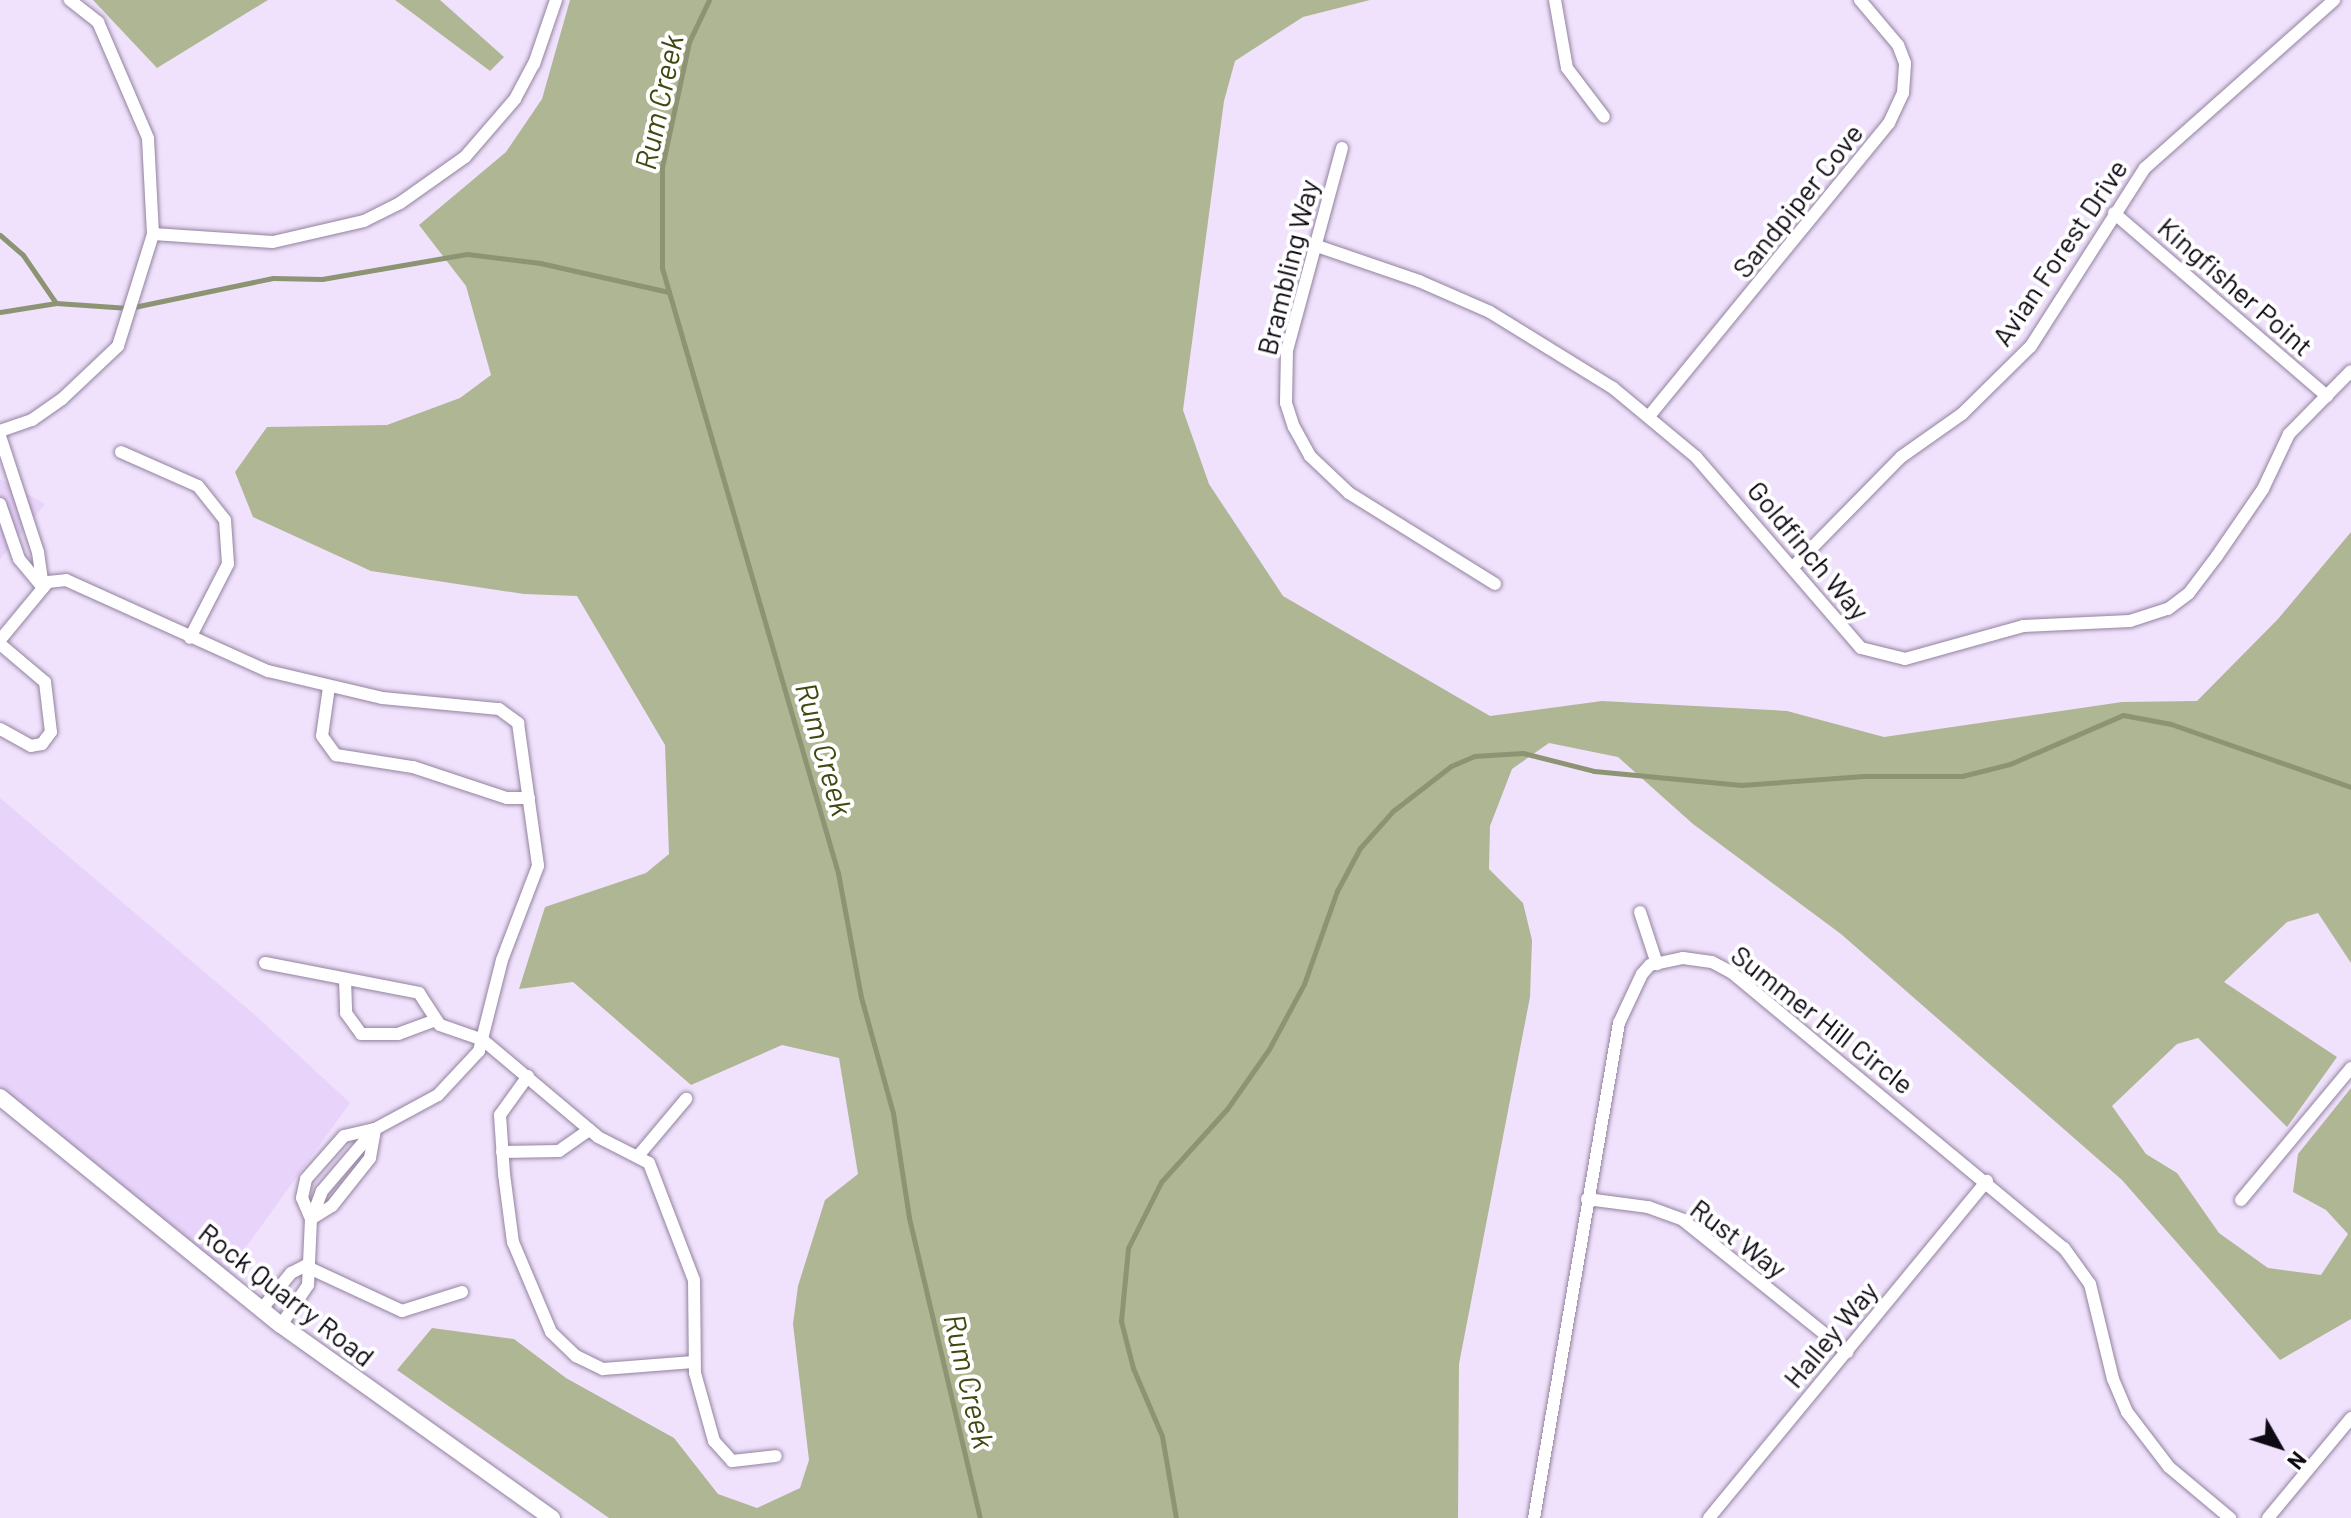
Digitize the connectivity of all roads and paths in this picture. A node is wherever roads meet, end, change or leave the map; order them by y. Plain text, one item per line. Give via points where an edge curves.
1 (70, 0) edge
2 (556, 0) edge
3 (1555, 0) edge
4 (1860, 0) edge
5 (2334, 0) edge
6 (1604, 117) dead end
7 (1342, 148) dead end
8 (2114, 213) junction
9 (153, 234) junction
10 (1317, 246) junction
11 (2351, 371) edge
12 (2327, 396) junction
13 (1650, 415) junction
14 (0, 434) edge
15 (121, 452) dead end
16 (0, 504) edge
17 (1793, 567) junction
18 (1495, 584) dead end
19 (43, 588) junction
20 (190, 638) junction
21 (0, 642) edge
22 (329, 687) junction
23 (0, 729) edge
24 (529, 798) junction
25 (1640, 912) dead end
26 (265, 963) dead end
27 (1657, 964) junction
28 (345, 979) junction
29 (436, 1020) junction
30 (483, 1040) junction
31 (2351, 1068) edge
32 (528, 1076) junction
33 (0, 1097) edge
34 (686, 1099) dead end
35 (375, 1129) junction
36 (589, 1130) junction
37 (502, 1152) junction
38 (638, 1156) junction
39 (1987, 1181) junction
40 (1587, 1199) junction
41 (2241, 1200) dead end
42 (311, 1219) junction
43 (305, 1266) junction
44 (462, 1292) dead end
45 (261, 1310) junction
46 (281, 1325) junction
47 (1847, 1352) junction
48 (694, 1362) junction
49 (2351, 1418) edge
50 (776, 1456) dead end
51 (552, 1518) edge
52 (1534, 1518) edge
53 (1709, 1518) edge
54 (2230, 1518) edge
55 (2268, 1518) edge

1 - 9 street via 98,22 148,138
2 - 9 street via 534,64 515,99 465,157 400,203 364,221 273,242
3 - 6 street via 1567,68
4 - 13 street, Sandpiper Cove via 1898,45 1905,63 1903,93 1889,123
5 - 8 street, Avian Forest Drive via 2145,168
7 - 10 street, Brambling Way
8 - 12 street, Kingfisher Point
8 - 17 street, Avian Forest Drive via 2031,346 1962,414 1901,457
9 - 14 street via 118,346 62,399
10 - 13 street, Goldfinch Way via 1490,312
10 - 18 street, Brambling Way via 1287,350 1286,403 1294,427 1310,456 1349,493
11 - 12 street, Goldfinch Way
12 - 17 street, Goldfinch Way via 2289,434 2263,489 2189,593 2168,609 2143,617 2023,626 1905,659 1861,648
13 - 17 street, Goldfinch Way via 1718,479
14 - 19 street via 38,552
15 - 20 street via 198,486 225,520 228,564
16 - 19 street via 19,559
19 - 20 street via 51,580 66,580
19 - 21 street
20 - 22 street via 238,661
21 - 23 street via 45,682 51,732 47,740 31,746
22 - 24 street via 510,713 519,729
22 - 24 street via 322,736 336,755 422,770 507,798
24 - 30 street via 538,866 509,939
25 - 27 street
26 - 28 street
27 - 39 street, Summer Hill Circle via 1694,958 1731,972
27 - 40 street via 1642,974 1619,1023
28 - 29 street via 419,993
28 - 29 street via 346,1013 366,1037 398,1034
29 - 30 street
30 - 32 street
30 - 35 street via 475,1057 438,1095
31 - 41 street
32 - 36 street
32 - 37 street via 501,1109
33 - 45 street, Rock Quarry Road
34 - 38 street
35 - 42 street via 370,1158 332,1206
35 - 42 street via 344,1136 306,1179 302,1198
36 - 37 street via 559,1151
36 - 38 street
37 - 48 street via 513,1242 557,1340 603,1369
38 - 48 street via 655,1174 694,1280
39 - 47 street, Halley Way
39 - 54 street, Summer Hill Circle via 2064,1248 2090,1284 2113,1379 2146,1442
40 - 47 street, Rust Way via 1648,1207 1683,1220
40 - 52 street
42 - 43 street
43 - 44 street via 402,1311
43 - 45 street via 291,1273
43 - 46 street via 308,1285
45 - 46 street, Rock Quarry Road
46 - 51 street, Rock Quarry Road
47 - 53 street, Halley Way
48 - 50 street via 706,1421 722,1455 737,1462
49 - 55 street

